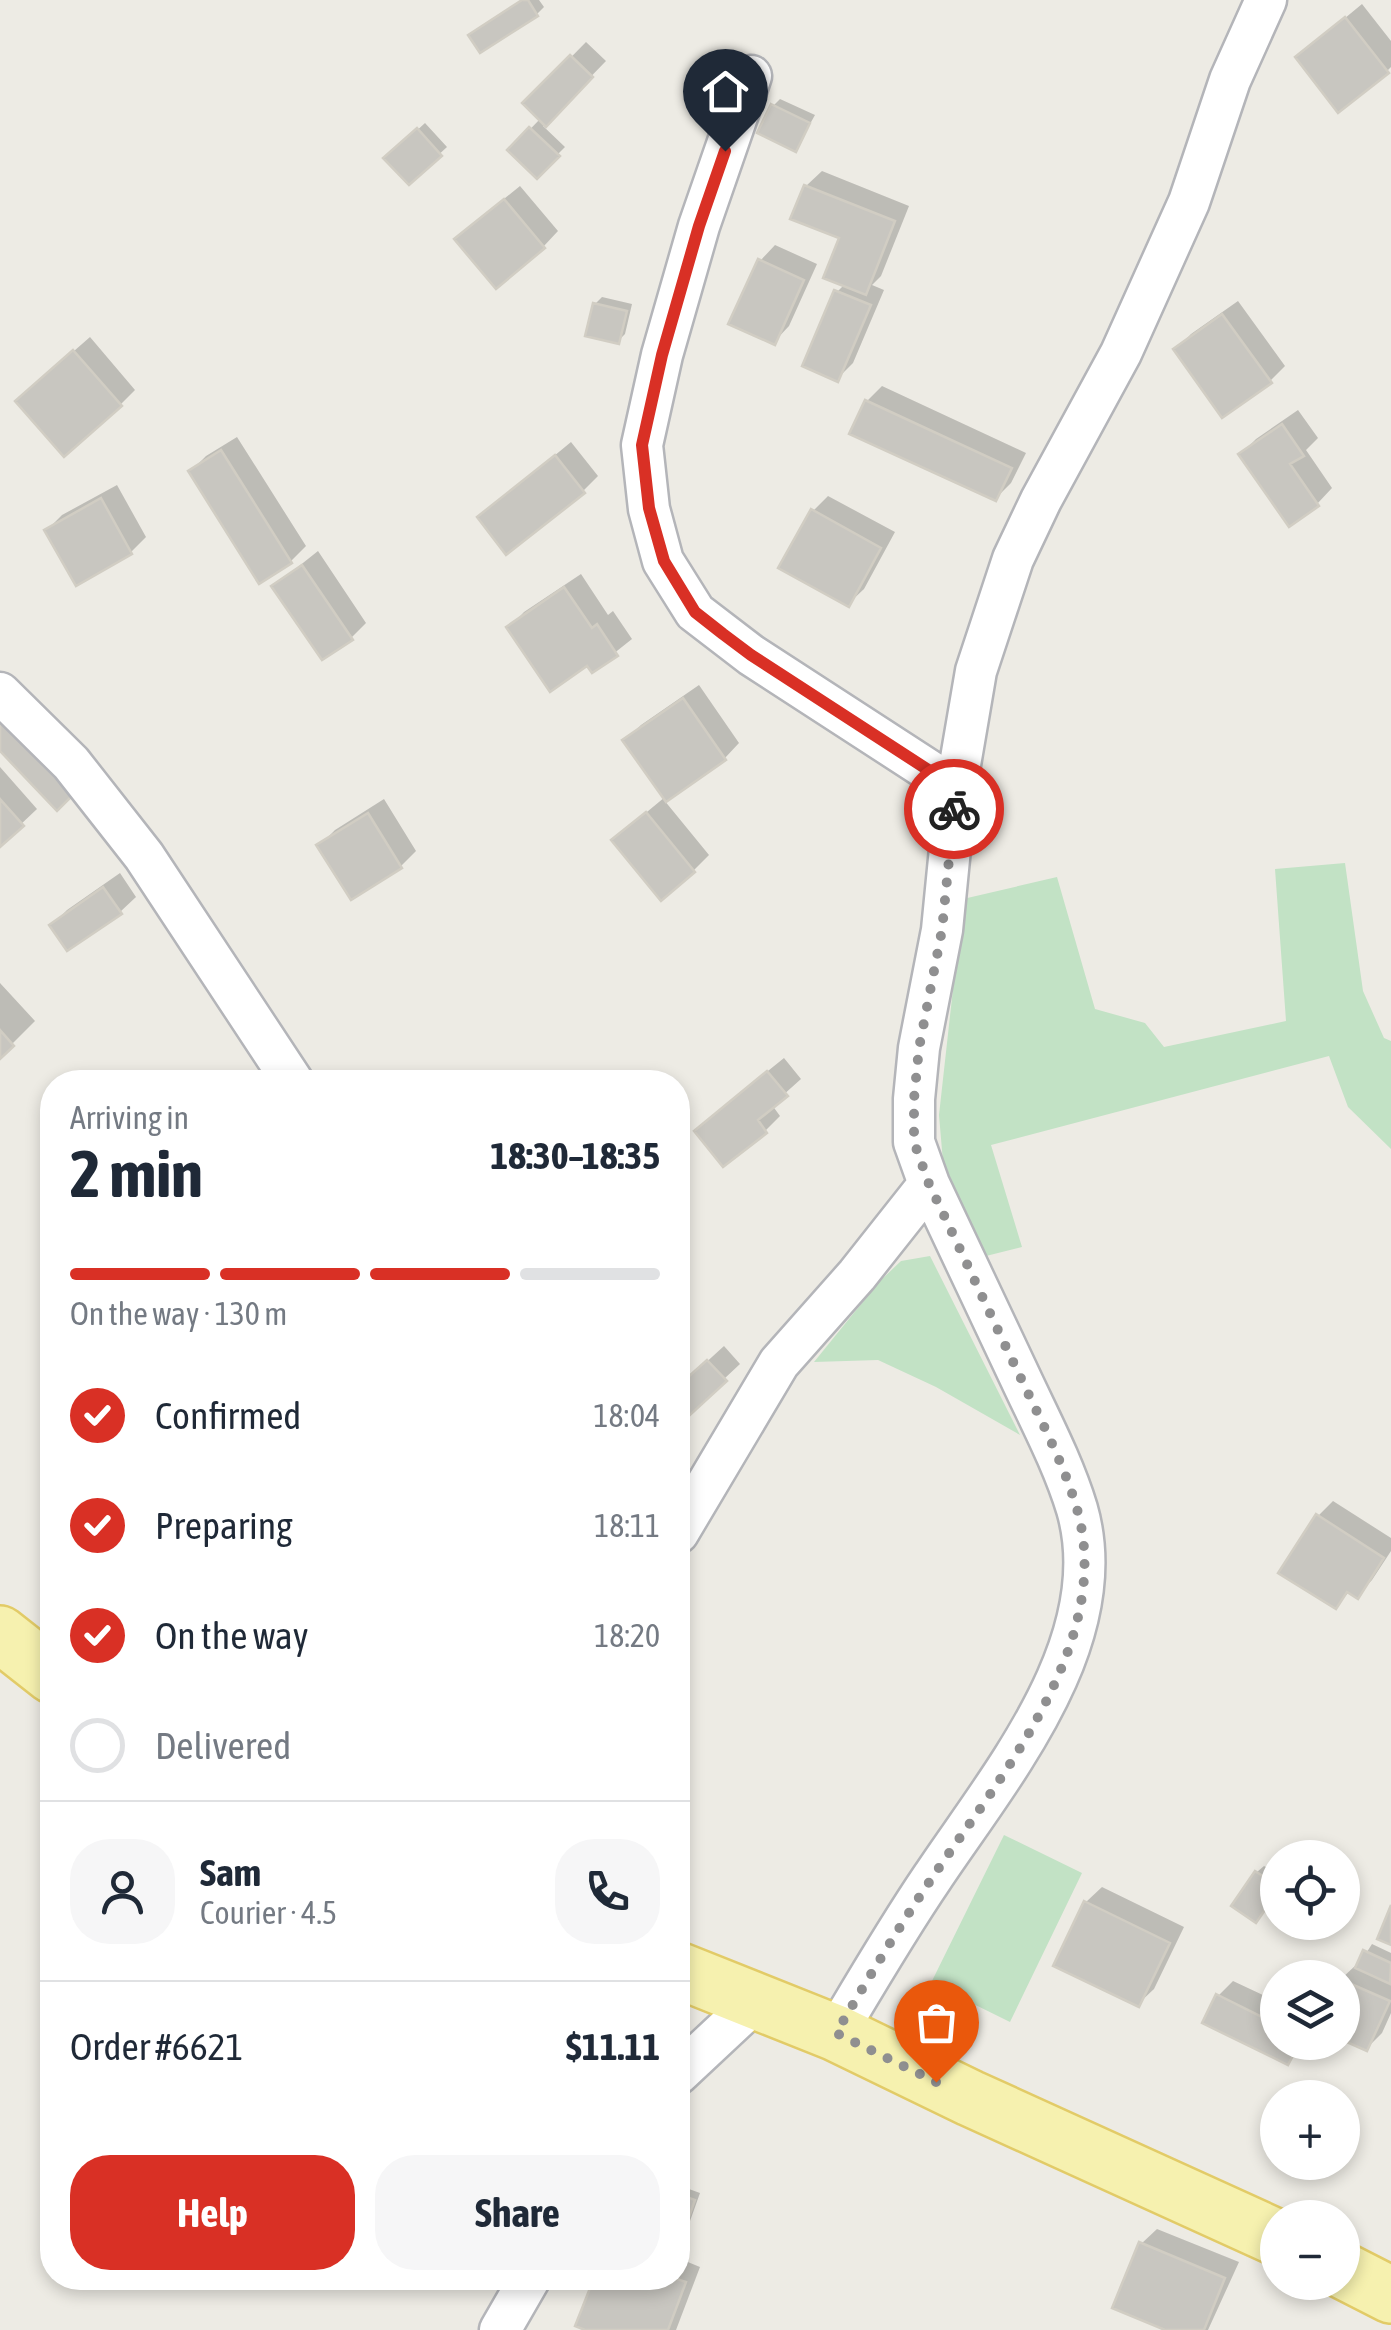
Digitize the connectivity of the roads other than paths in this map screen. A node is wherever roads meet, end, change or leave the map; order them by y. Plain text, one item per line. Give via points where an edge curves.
1 (1266, 0) edge
2 (751, 76) dead end
3 (0, 692) edge
4 (956, 788) junction
5 (285, 1070) edge
6 (929, 1184) junction
7 (690, 1513) edge
8 (0, 1634) edge
9 (40, 1666) edge
10 (690, 1975) edge
11 (756, 2001) junction
12 (836, 2033) junction
13 (690, 2063) edge
14 (1260, 2229) edge
15 (1360, 2279) edge
16 (523, 2290) edge
17 (1391, 2295) edge
18 (500, 2330) edge

1 - 4 street via 1230,80 1189,202 1120,354 1013,560 976,671
2 - 4 street via 699,226 642,445 664,561 695,612 723,634
3 - 5 street via 71,763 144,856
4 - 6 street via 942,930 914,1099 914,1142
6 - 7 street via 779,1363
6 - 12 street via 1078,1512 1079,1617 1055,1688
8 - 9 main road
10 - 11 main road
11 - 12 main road
11 - 13 street
12 - 14 main road
15 - 17 main road
16 - 18 street

